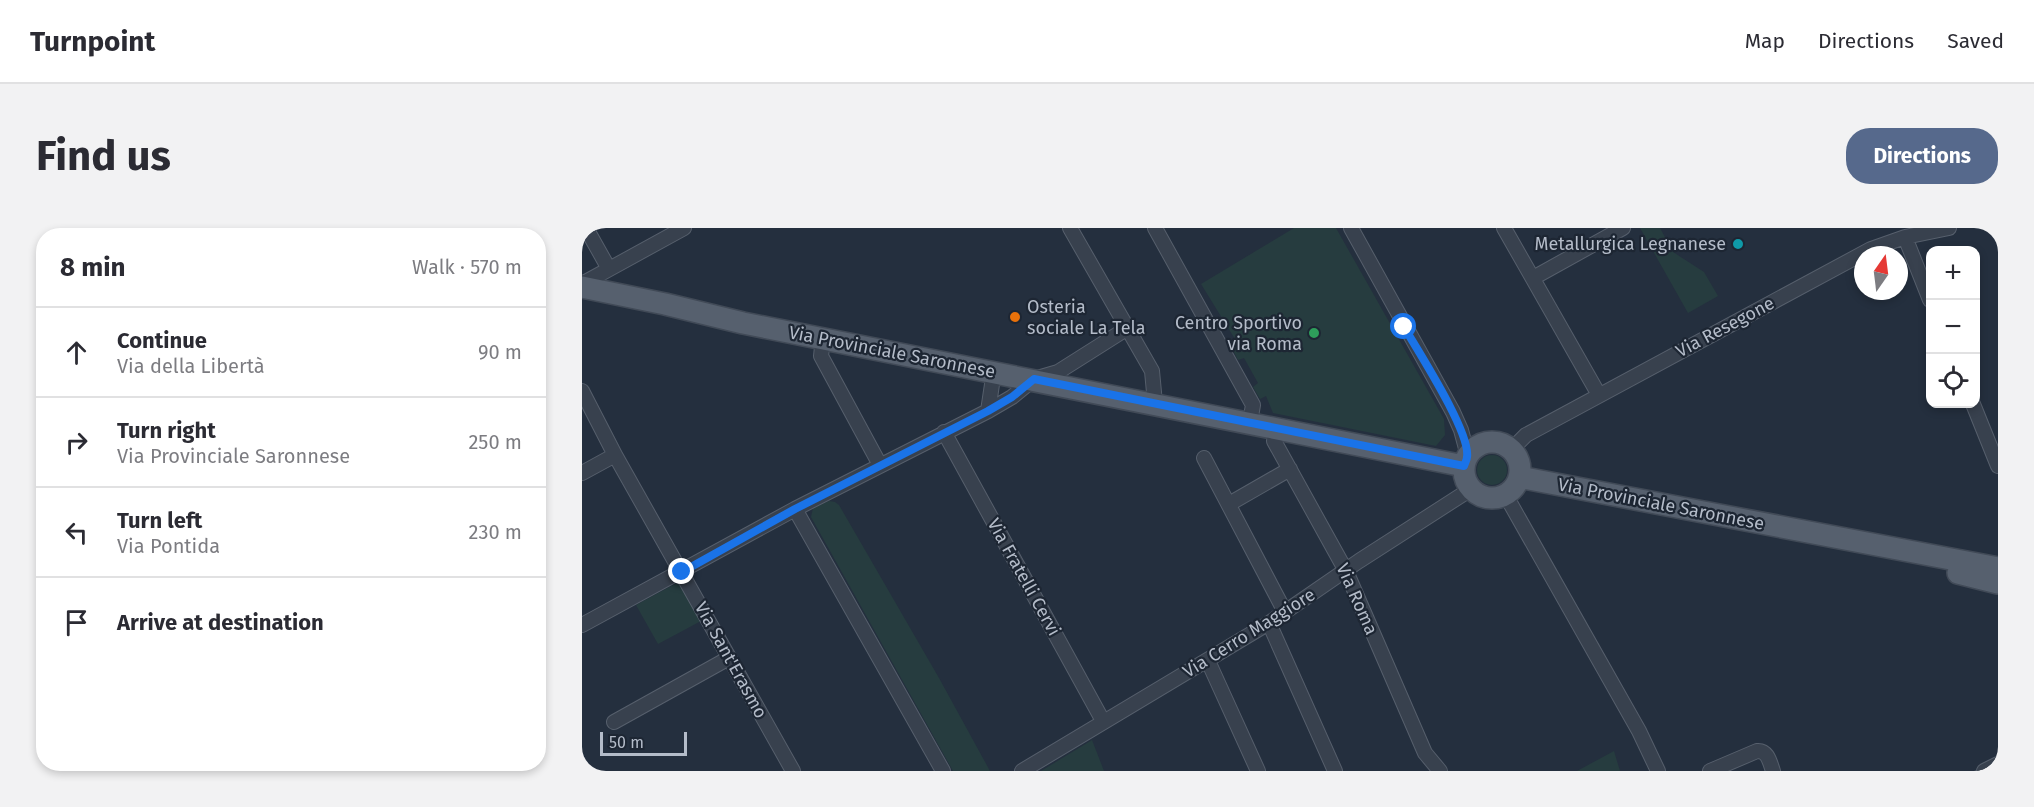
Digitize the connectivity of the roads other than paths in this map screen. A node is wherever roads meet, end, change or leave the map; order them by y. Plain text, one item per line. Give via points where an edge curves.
1 (586, 228) edge
2 (684, 228) edge
3 (1070, 228) edge
4 (1155, 228) edge
5 (1351, 228) edge
6 (1504, 228) edge
7 (1623, 228) edge
8 (1949, 228) edge
9 (1905, 237) junction
10 (609, 269) junction
11 (1533, 278) junction
12 (582, 285) edge
13 (1926, 290) edge
14 (582, 296) edge
15 (743, 323) junction
16 (1126, 329) junction
17 (823, 338) junction
18 (994, 371) junction
19 (1034, 379) junction
20 (582, 391) edge
21 (1599, 395) junction
22 (1155, 403) junction
23 (1974, 408) edge
24 (988, 411) junction
25 (1250, 422) junction
26 (1276, 428) junction
27 (944, 432) junction
28 (1512, 450) junction
29 (615, 455) junction
30 (1204, 458) dead end
31 (1466, 461) junction
32 (880, 465) junction
33 (1998, 466) edge
34 (1290, 469) junction
35 (582, 473) edge
36 (1519, 477) junction
37 (1471, 489) junction
38 (1505, 495) junction
39 (1229, 504) junction
40 (795, 509) junction
41 (1346, 571) junction
42 (682, 572) junction
43 (1997, 580) edge
44 (1285, 612) junction
45 (1269, 623) junction
46 (582, 625) edge
47 (729, 658) junction
48 (1208, 661) junction
49 (1103, 721) junction
50 (614, 722) dead end
51 (1998, 764) edge
52 (793, 771) edge
53 (942, 771) edge
54 (1022, 771) edge
55 (1258, 771) edge
56 (1335, 771) edge
57 (1440, 771) edge
58 (1658, 771) edge
59 (1710, 771) edge
60 (1773, 771) edge
61 (1984, 771) edge

1 - 10 street
2 - 10 street
3 - 16 street
4 - 25 street via 1253,405
5 - 31 street via 1453,412 1461,430
6 - 11 street
7 - 11 street
8 - 9 street, Via Resegone
9 - 13 street
9 - 21 street, Via Resegone via 1870,249
10 - 12 street
11 - 21 street
12 - 15 main road, Via Provinciale Saronnese
14 - 15 main road, Via Provinciale Saronnese
15 - 17 main road, Via Provinciale Saronnese
16 - 19 street via 1058,372
16 - 22 street via 1152,371
17 - 18 main road, Via Provinciale Saronnese
17 - 32 street via 822,356
18 - 19 main road, Via Provinciale Saronnese
18 - 24 street
19 - 22 main road, Via Provinciale Saronnese
19 - 24 street
20 - 29 street, Via Sant'Erasmo
21 - 28 street, Via Resegone via 1526,435
22 - 25 main road, Via Provinciale Saronnese
23 - 33 street
24 - 27 street
25 - 26 main road, Via Provinciale Saronnese
26 - 31 main road, Via Provinciale Saronnese
26 - 34 street, Via Roma via 1274,441
27 - 32 street
27 - 49 street, Via Fratelli Cervi
28 - 31 main road via 1488,442 1476,447
28 - 36 main road via 1519,463
29 - 35 street
29 - 42 street, Via Sant'Erasmo
30 - 39 street
31 - 37 main road via 1465,478
32 - 40 street
34 - 39 street
34 - 41 street, Via Roma
36 - 38 main road
36 - 43 main road, Via Provinciale Saronnese via 1804,531
37 - 38 main road via 1487,497
37 - 41 street, Via Cerro Maggiore
38 - 58 street
39 - 44 street
40 - 42 street
40 - 53 street
41 - 44 street, Via Cerro Maggiore
41 - 57 street, Via Roma via 1425,753
42 - 46 street
42 - 47 street, Via Sant'Erasmo
44 - 45 street, Via Cerro Maggiore
45 - 48 street, Via Cerro Maggiore
45 - 56 street
47 - 50 street
47 - 52 street, Via Sant'Erasmo
48 - 49 street, Via Cerro Maggiore
48 - 55 street
49 - 54 street, Via Cerro Maggiore
51 - 61 street
59 - 60 street via 1762,751

